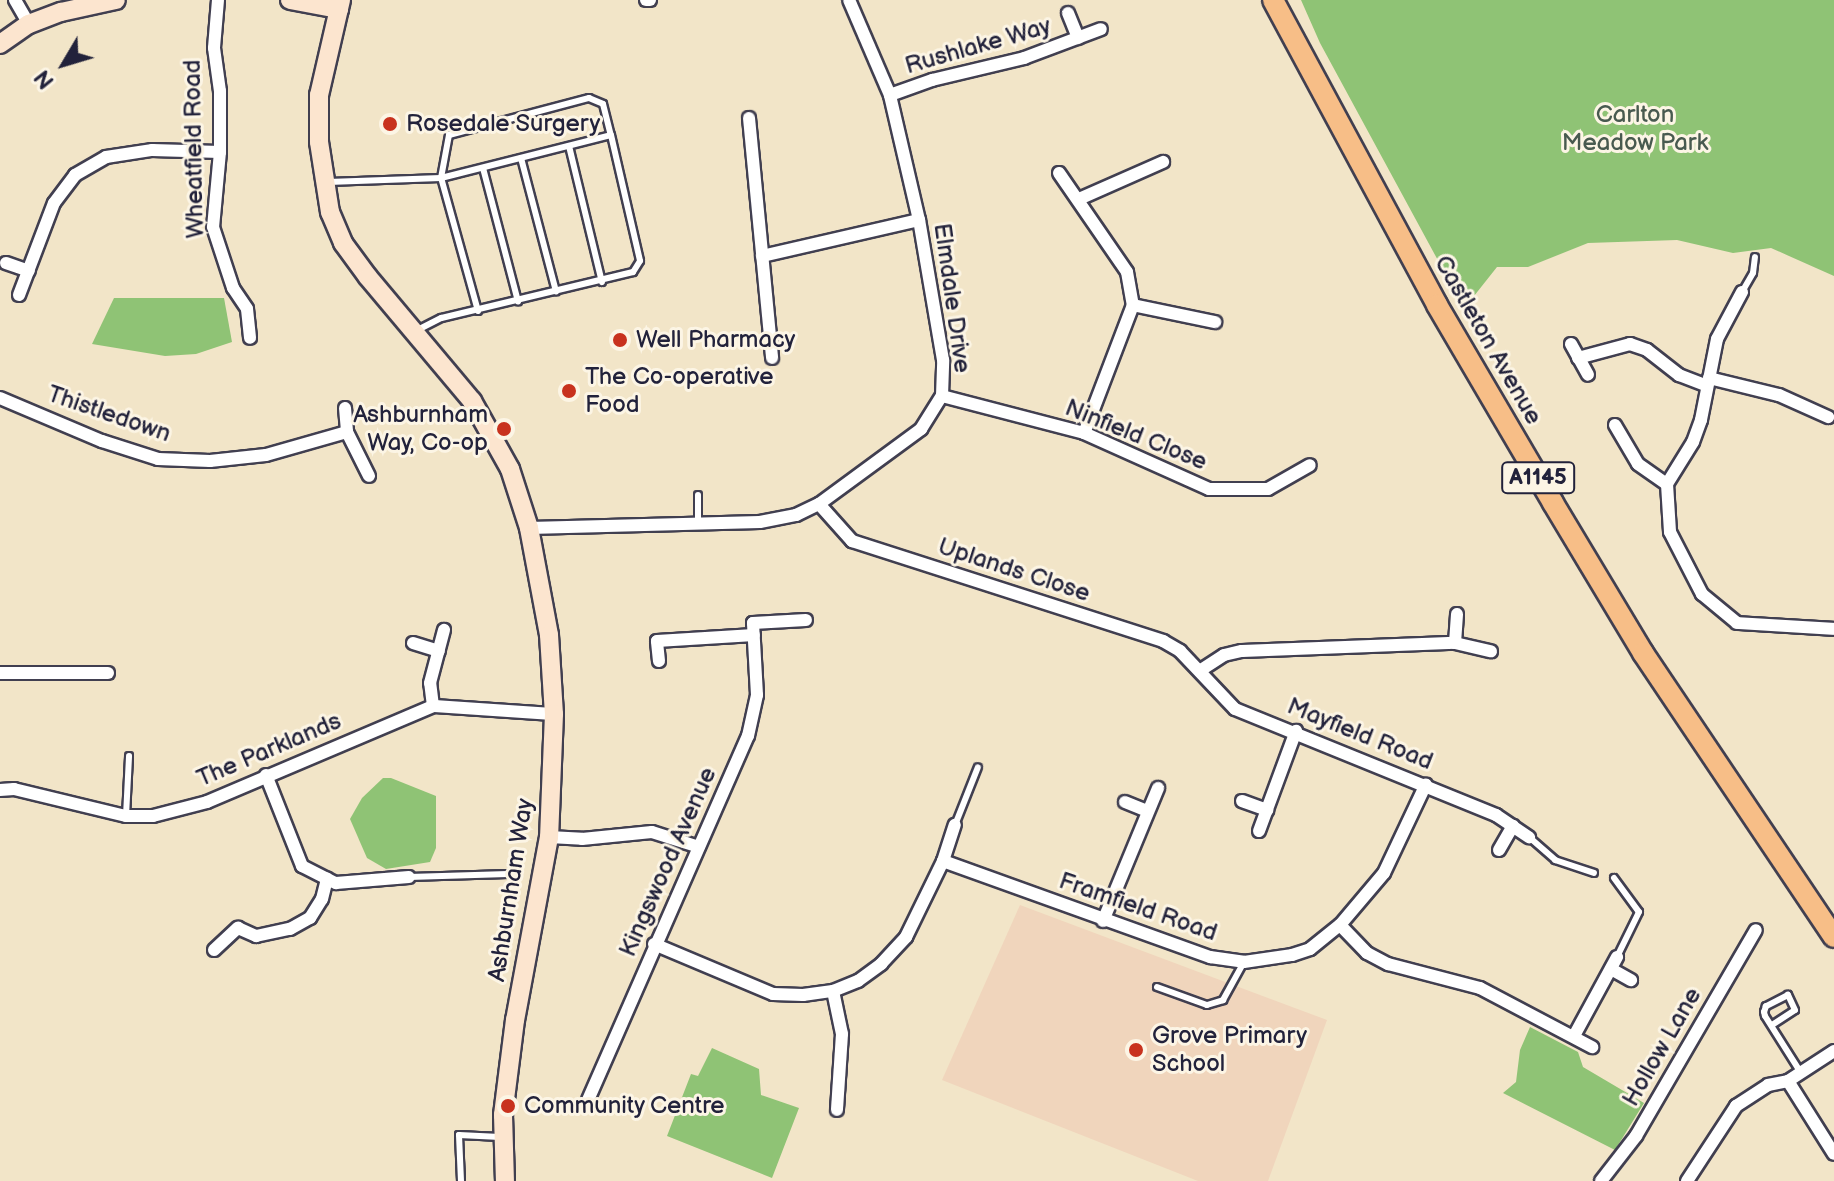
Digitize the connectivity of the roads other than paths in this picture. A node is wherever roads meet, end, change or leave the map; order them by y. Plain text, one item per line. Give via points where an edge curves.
1 (15, 0) edge
2 (116, 0) edge
3 (218, 0) edge
4 (290, 0) edge
5 (849, 0) edge
6 (1273, 0) edge
7 (340, 5) edge
8 (1068, 13) dead end
9 (29, 24) junction
10 (1101, 29) dead end
11 (1078, 38) junction
12 (0, 44) edge
13 (890, 95) junction
14 (749, 118) dead end
15 (611, 135) junction
16 (569, 146) junction
17 (220, 152) junction
18 (521, 158) junction
19 (1163, 162) dead end
20 (483, 168) junction
21 (1059, 173) dead end
22 (441, 178) junction
23 (324, 183) junction
24 (1079, 199) junction
25 (919, 220) junction
26 (762, 256) junction
27 (1755, 257) dead end
28 (6, 263) dead end
29 (29, 271) junction
30 (602, 282) junction
31 (556, 291) junction
32 (1742, 292) joint
33 (19, 295) dead end
34 (518, 301) junction
35 (1133, 305) junction
36 (478, 311) junction
37 (1215, 322) dead end
38 (415, 333) junction
39 (250, 338) dead end
40 (1571, 344) dead end
41 (772, 358) dead end
42 (1578, 358) junction
43 (1588, 375) dead end
44 (1708, 382) junction
45 (942, 396) junction
46 (0, 398) edge
47 (345, 408) dead end
48 (1828, 417) dead end
49 (1615, 425) dead end
50 (347, 432) junction
51 (1084, 433) junction
52 (1310, 465) dead end
53 (369, 476) dead end
54 (1667, 484) junction
55 (698, 495) dead end
56 (819, 504) junction
57 (698, 523) junction
58 (529, 528) junction
59 (1457, 614) dead end
60 (806, 620) dead end
61 (1834, 629) edge
62 (444, 630) dead end
63 (754, 635) junction
64 (413, 643) dead end
65 (1455, 643) junction
66 (439, 651) junction
67 (1491, 651) dead end
68 (659, 661) dead end
69 (1201, 670) junction
70 (0, 673) edge
71 (108, 673) dead end
72 (433, 706) junction
73 (554, 714) junction
74 (1296, 731) junction
75 (129, 756) dead end
76 (978, 767) dead end
77 (266, 775) junction
78 (1426, 784) junction
79 (1158, 788) dead end
80 (0, 790) edge
81 (1242, 801) dead end
82 (1125, 802) dead end
83 (1267, 810) junction
84 (1147, 811) junction
85 (126, 816) junction
86 (955, 825) joint
87 (1513, 826) junction
88 (1259, 831) dead end
89 (549, 837) junction
90 (1529, 837) joint
91 (699, 847) junction
92 (1499, 850) dead end
93 (943, 861) junction
94 (1594, 873) dead end
95 (508, 874) dead end
96 (409, 877) joint
97 (1614, 878) dead end
98 (327, 879) junction
99 (1103, 921) junction
100 (1340, 925) junction
101 (1756, 930) dead end
102 (1834, 937) edge
103 (654, 944) junction
104 (214, 950) dead end
105 (1244, 962) junction
106 (1614, 963) junction
107 (1631, 980) dead end
108 (1157, 987) dead end
109 (833, 991) junction
110 (1772, 1025) junction
111 (1574, 1036) junction
112 (1592, 1047) dead end
113 (1834, 1051) edge
114 (1801, 1073) junction
115 (1788, 1081) junction
116 (588, 1100) dead end
117 (837, 1110) dead end
118 (503, 1137) junction
119 (1834, 1154) edge
120 (461, 1181) edge
121 (505, 1181) edge
122 (1601, 1181) edge
123 (1687, 1181) edge

1 - 9 street
2 - 9 street
3 - 17 street, Wheatfield Road via 214,48
4 - 7 street
5 - 13 street, Elmdale Drive
6 - 102 main road, Castleton Avenue / A1145 via 1430,293 1545,490 1643,653
7 - 23 street, Ashburnham Way via 319,95
8 - 11 street, Rushlake Way
9 - 12 street
10 - 11 street, Rushlake Way
11 - 13 street, Rushlake Way
13 - 25 street, Elmdale Drive
14 - 26 street
15 - 16 lane
15 - 22 lane via 603,104 589,98 449,135
15 - 30 lane via 640,261 633,272
16 - 18 lane
16 - 30 lane
17 - 29 street via 152,150 106,157 75,175 54,203
17 - 39 street, Wheatfield Road via 213,227 233,288 247,309
18 - 20 lane
18 - 31 lane
19 - 24 street
20 - 22 lane
20 - 34 lane
21 - 24 street
22 - 23 lane
22 - 36 lane
23 - 38 street, Ashburnham Way via 343,243
24 - 35 street via 1127,272
25 - 26 street
25 - 45 street, Elmdale Drive via 943,360
26 - 41 street
27 - 32 lane
28 - 29 street
29 - 33 street
30 - 31 lane
31 - 34 lane
32 - 44 street via 1717,339
34 - 36 lane
35 - 37 street
35 - 51 street
36 - 38 lane via 426,323
38 - 58 street, Ashburnham Way via 472,401 510,469
40 - 42 street
42 - 43 street
42 - 44 street via 1630,344 1647,350 1679,375
44 - 48 street via 1779,395
44 - 54 street via 1693,442
45 - 51 street, Ninfield Close
45 - 56 street, Elmdale Drive via 921,429
46 - 50 street, Thistledown via 158,459 266,455
47 - 50 street
49 - 54 street via 1638,464
50 - 53 street
51 - 52 street, Ninfield Close via 1209,489 1268,489
54 - 61 street via 1670,532 1702,594 1737,623
55 - 57 lane
56 - 57 street, Elmdale Drive via 760,522
56 - 69 street, Uplands Close via 852,541 1163,641
57 - 58 street, Elmdale Drive
58 - 73 street, Ashburnham Way via 549,635
59 - 65 street
60 - 63 street via 753,623
62 - 66 street
63 - 68 street via 657,641
63 - 91 street, Kingswood Avenue via 757,695 748,736
64 - 66 street
65 - 67 street
65 - 69 street via 1242,651
66 - 72 street via 430,683
69 - 74 street, Mayfield Road via 1235,709
70 - 71 street
72 - 73 street, The Parklands
72 - 77 street, The Parklands
73 - 89 street, Ashburnham Way
74 - 78 street, Mayfield Road
74 - 83 street
75 - 85 lane
76 - 86 lane
77 - 85 street, The Parklands via 207,802 153,816
77 - 98 street via 302,866
78 - 87 street, Mayfield Road
78 - 100 street, Framfield Road via 1384,873
79 - 84 street
80 - 85 street, The Parklands
81 - 83 street
82 - 84 street
83 - 88 street
84 - 99 street
86 - 93 street
87 - 90 street, Mayfield Road
87 - 92 street
89 - 91 street via 652,832
89 - 118 street, Ashburnham Way via 515,1020
90 - 94 lane via 1555,860
91 - 103 street, Kingswood Avenue
93 - 99 street, Framfield Road
93 - 109 street via 906,937 870,972
95 - 96 lane
96 - 98 street via 336,883
97 - 106 lane via 1639,912
98 - 104 street via 310,918 290,929 256,936 238,928
99 - 105 street, Framfield Road via 1181,949
100 - 105 street, Framfield Road via 1310,949
100 - 111 street via 1367,953 1388,964 1480,988
101 - 122 street, Hollow Lane via 1636,1136
103 - 109 street via 773,994
103 - 116 street, Kingswood Avenue
105 - 108 lane via 1223,1000 1207,1005
106 - 107 street
106 - 111 street
109 - 117 street via 842,1034
110 - 110 lane via 1764,1009 1783,996 1791,997 1795,1010
110 - 114 lane
111 - 112 street
113 - 114 street
114 - 115 street
115 - 119 street
115 - 123 street via 1768,1085 1736,1106
118 - 120 lane via 459,1135
118 - 121 street, Ashburnham Way

